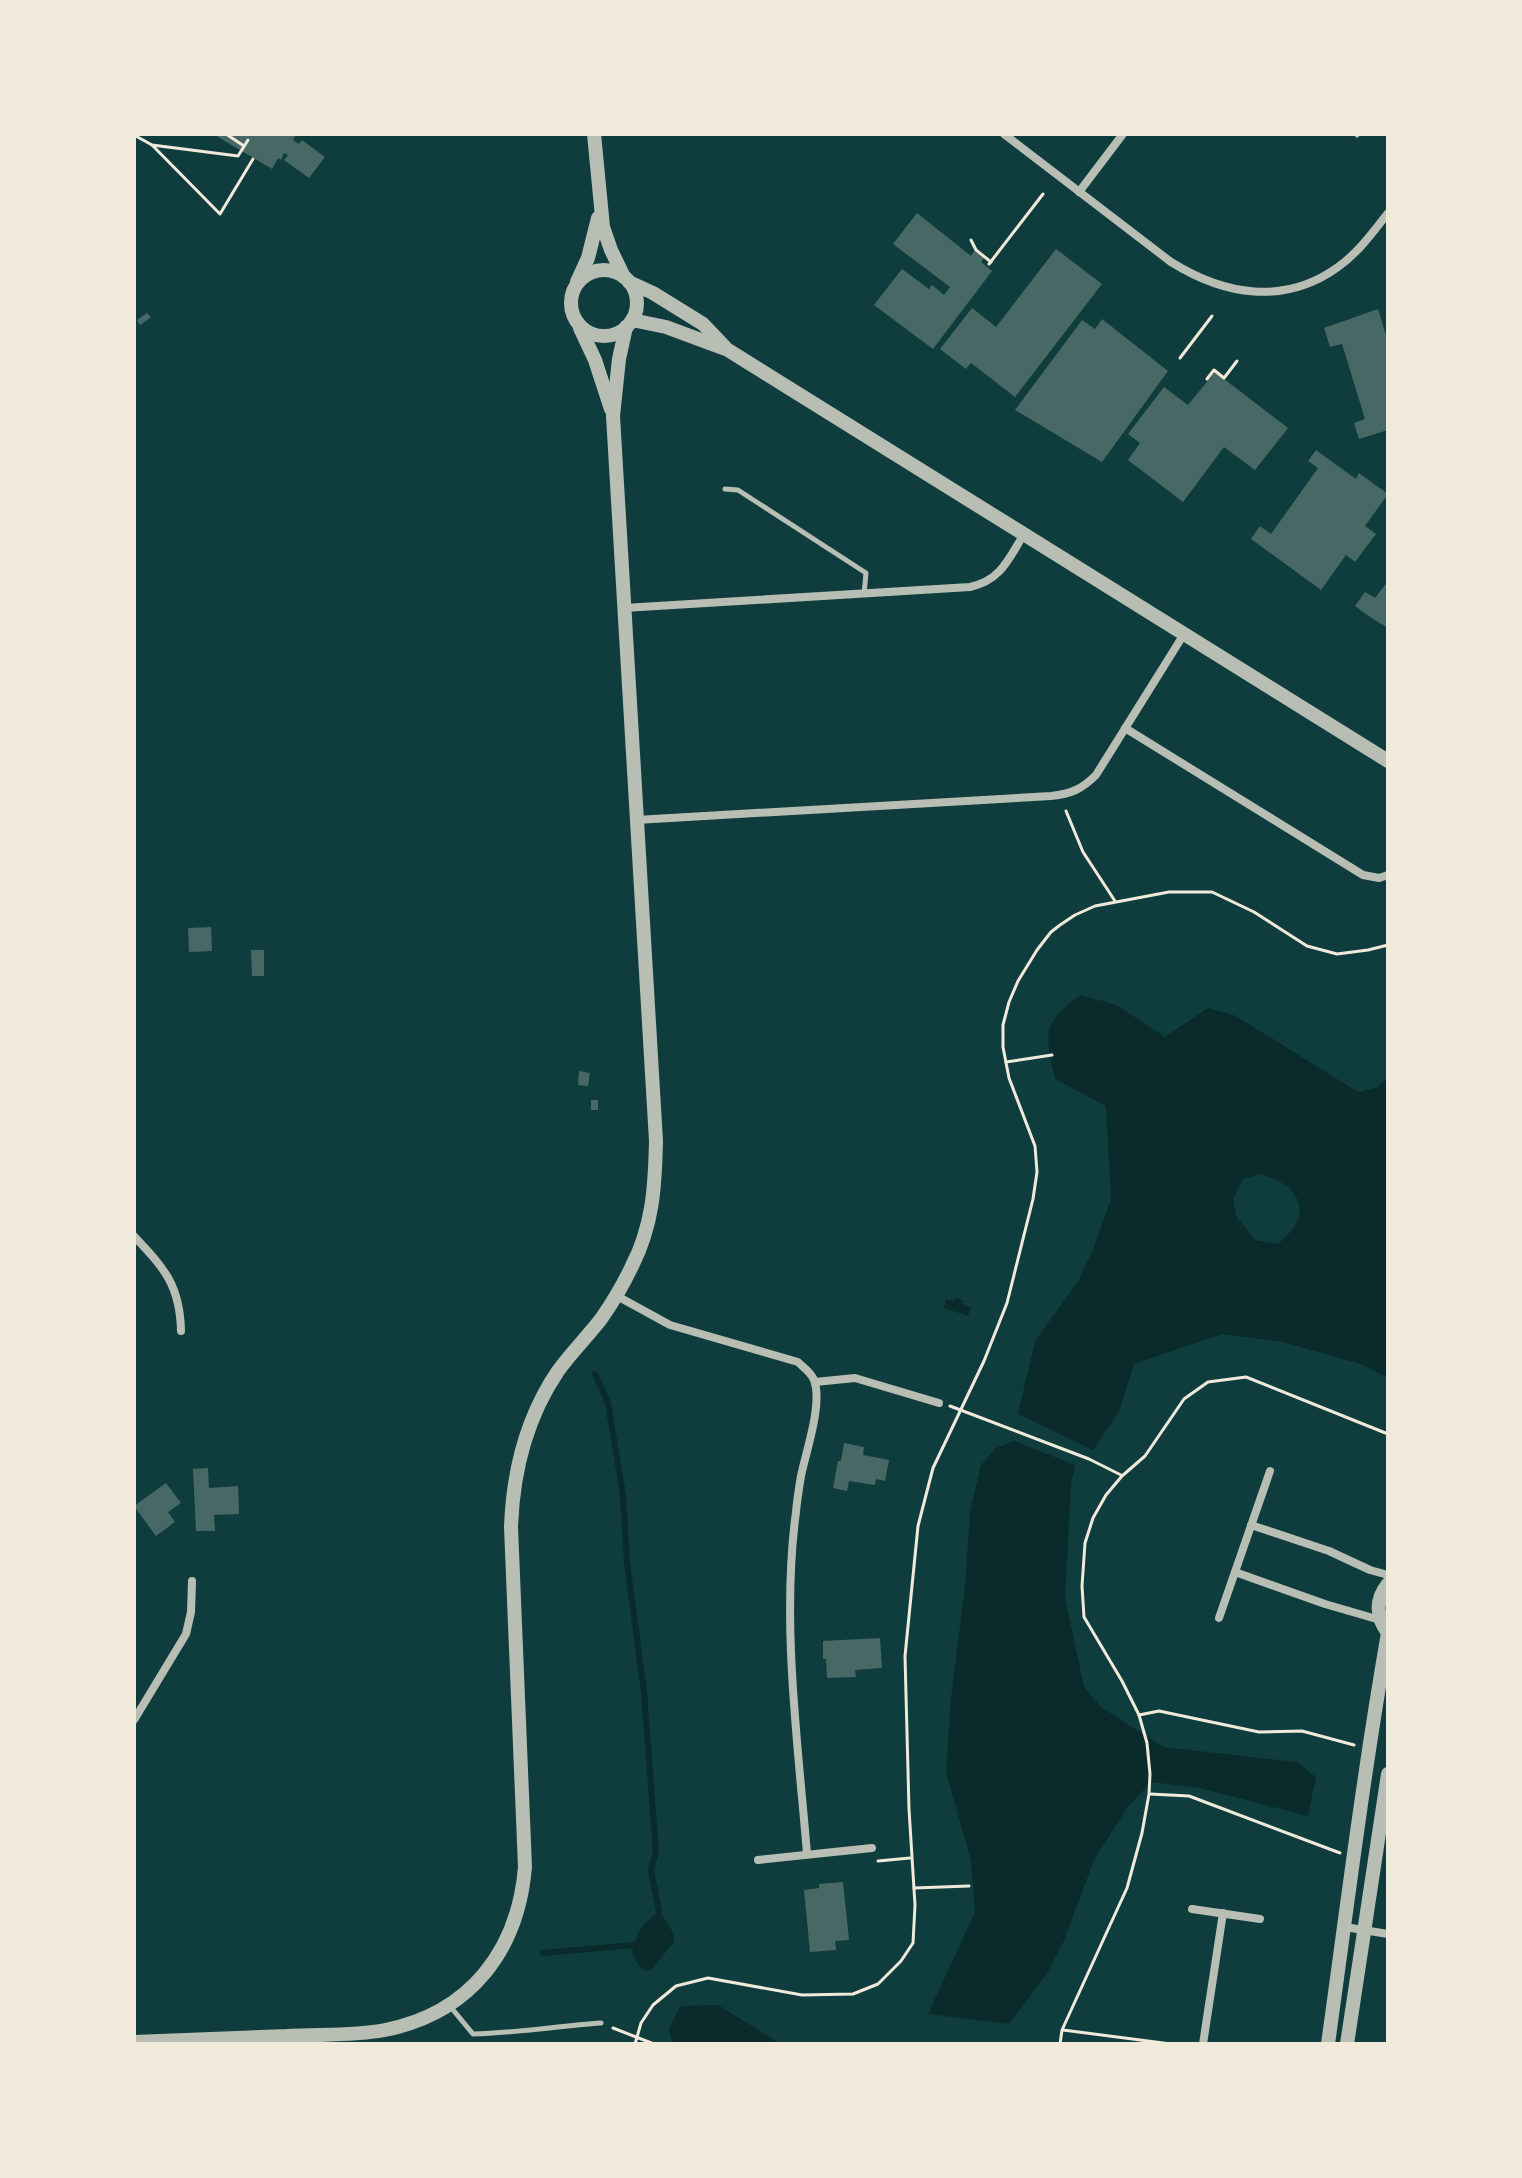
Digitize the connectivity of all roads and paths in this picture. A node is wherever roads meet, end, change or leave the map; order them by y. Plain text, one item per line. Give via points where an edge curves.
1 (226, 134) edge
2 (594, 134) edge
3 (1004, 134) edge
4 (1123, 134) edge
5 (134, 135) edge
6 (248, 140) dead end
7 (152, 145) junction
8 (244, 146) junction
9 (253, 159) dead end
10 (1079, 192) junction
11 (1043, 194) dead end
12 (600, 206) junction
13 (1388, 213) edge
14 (971, 240) dead end
15 (626, 280) junction
16 (575, 288) junction
17 (1212, 316) dead end
18 (576, 320) junction
19 (629, 324) junction
20 (728, 350) junction
21 (1180, 358) dead end
22 (1237, 361) dead end
23 (1207, 379) dead end
24 (613, 416) junction
25 (725, 489) dead end
26 (1024, 534) junction
27 (864, 595) junction
28 (624, 608) junction
29 (1184, 634) junction
30 (1125, 728) junction
31 (1388, 761) edge
32 (1066, 811) dead end
33 (636, 820) junction
34 (1388, 875) edge
35 (1115, 901) junction
36 (1388, 945) edge
37 (1052, 1055) dead end
38 (1006, 1062) junction
39 (134, 1236) edge
40 (617, 1296) junction
41 (181, 1331) dead end
42 (815, 1382) junction
43 (939, 1403) dead end
44 (961, 1409) junction
45 (1388, 1434) edge
46 (1270, 1471) dead end
47 (1122, 1476) junction
48 (1251, 1525) junction
49 (1235, 1572) junction
50 (1388, 1575) edge
51 (192, 1581) dead end
52 (1388, 1584) edge
53 (1219, 1618) dead end
54 (1380, 1620) junction
55 (1388, 1633) edge
56 (1139, 1715) junction
57 (134, 1720) edge
58 (1368, 1749) junction
59 (1388, 1774) edge
60 (1149, 1794) junction
61 (872, 1848) dead end
62 (807, 1854) junction
63 (1355, 1854) junction
64 (912, 1858) junction
65 (758, 1860) dead end
66 (873, 1862) dead end
67 (969, 1886) dead end
68 (914, 1888) junction
69 (1192, 1909) dead end
70 (1223, 1913) junction
71 (1260, 1919) dead end
72 (1345, 1927) junction
73 (1364, 1930) junction
74 (1388, 1934) edge
75 (449, 2005) junction
76 (601, 2023) joint
77 (1062, 2030) junction
78 (637, 2037) junction
79 (134, 2042) edge
80 (635, 2044) edge
81 (654, 2044) edge
82 (1060, 2044) edge
83 (1171, 2044) edge
84 (1203, 2044) edge
85 (1328, 2044) edge
86 (1347, 2044) edge

1 - 8 path
2 - 12 street
3 - 10 street
4 - 10 street
5 - 7 path
6 - 8 path
7 - 8 path via 238,156
7 - 9 path via 220,214
10 - 13 street via 1194,277 1245,292 1305,284 1330,272 1354,254
11 - 14 path via 990,263
12 - 15 street via 603,227
12 - 16 street
15 - 16 street via 615,272 599,271 585,276
15 - 19 street via 637,304
15 - 20 street via 703,324
16 - 18 street
17 - 21 path
18 - 19 street via 600,335
18 - 24 street
19 - 20 street via 666,327
19 - 24 street
20 - 26 street
22 - 23 path via 1224,378 1214,370
24 - 28 street
25 - 27 lane via 738,490 866,573
26 - 27 street via 1004,567 985,583
26 - 29 street
27 - 28 street
28 - 33 street
29 - 30 street
29 - 31 street
30 - 33 street via 1096,775 1066,794
30 - 34 street via 1363,875
32 - 35 path via 1083,852
33 - 40 street via 655,1190 647,1228
35 - 36 path via 1212,892 1307,946 1337,954
35 - 38 path via 1067,920 1037,950 1009,1002 1003,1025
37 - 38 path
38 - 44 path via 1035,1146 1037,1172 1007,1303
39 - 41 street via 171,1282 179,1301
40 - 42 street via 670,1325 798,1362
40 - 75 street via 559,1370 528,1428 518,1460 511,1527 523,1891 510,1935 496,1959
42 - 43 street via 855,1378
42 - 62 street via 817,1399 792,1541 790,1595
44 - 47 path
44 - 64 path via 933,1468 918,1526 905,1656
45 - 47 path via 1246,1377 1208,1382 1184,1399 1145,1456
46 - 48 street
47 - 56 path via 1093,1518 1085,1543 1084,1617
48 - 49 street
48 - 50 street
49 - 53 street
49 - 54 street
51 - 57 street via 186,1634
52 - 54 street via 1378,1603
54 - 55 street
55 - 58 street
56 - 58 path via 1159,1711 1259,1732 1302,1731
56 - 60 path via 1147,1743
58 - 63 street
59 - 73 street
60 - 63 path via 1189,1796
60 - 77 path via 1127,1888
61 - 62 street
62 - 65 street
63 - 72 street
64 - 66 path
64 - 68 path
67 - 68 path
68 - 78 path via 913,1943 878,1984 853,1994 802,1995 708,1978 676,1986 653,2005
69 - 70 street
70 - 71 street
70 - 84 street
72 - 73 street
72 - 85 street
73 - 74 street
73 - 86 street
75 - 76 lane via 473,2034
75 - 79 street via 382,2031
76 - 78 path
77 - 82 path
77 - 83 path
78 - 80 path
78 - 81 path

